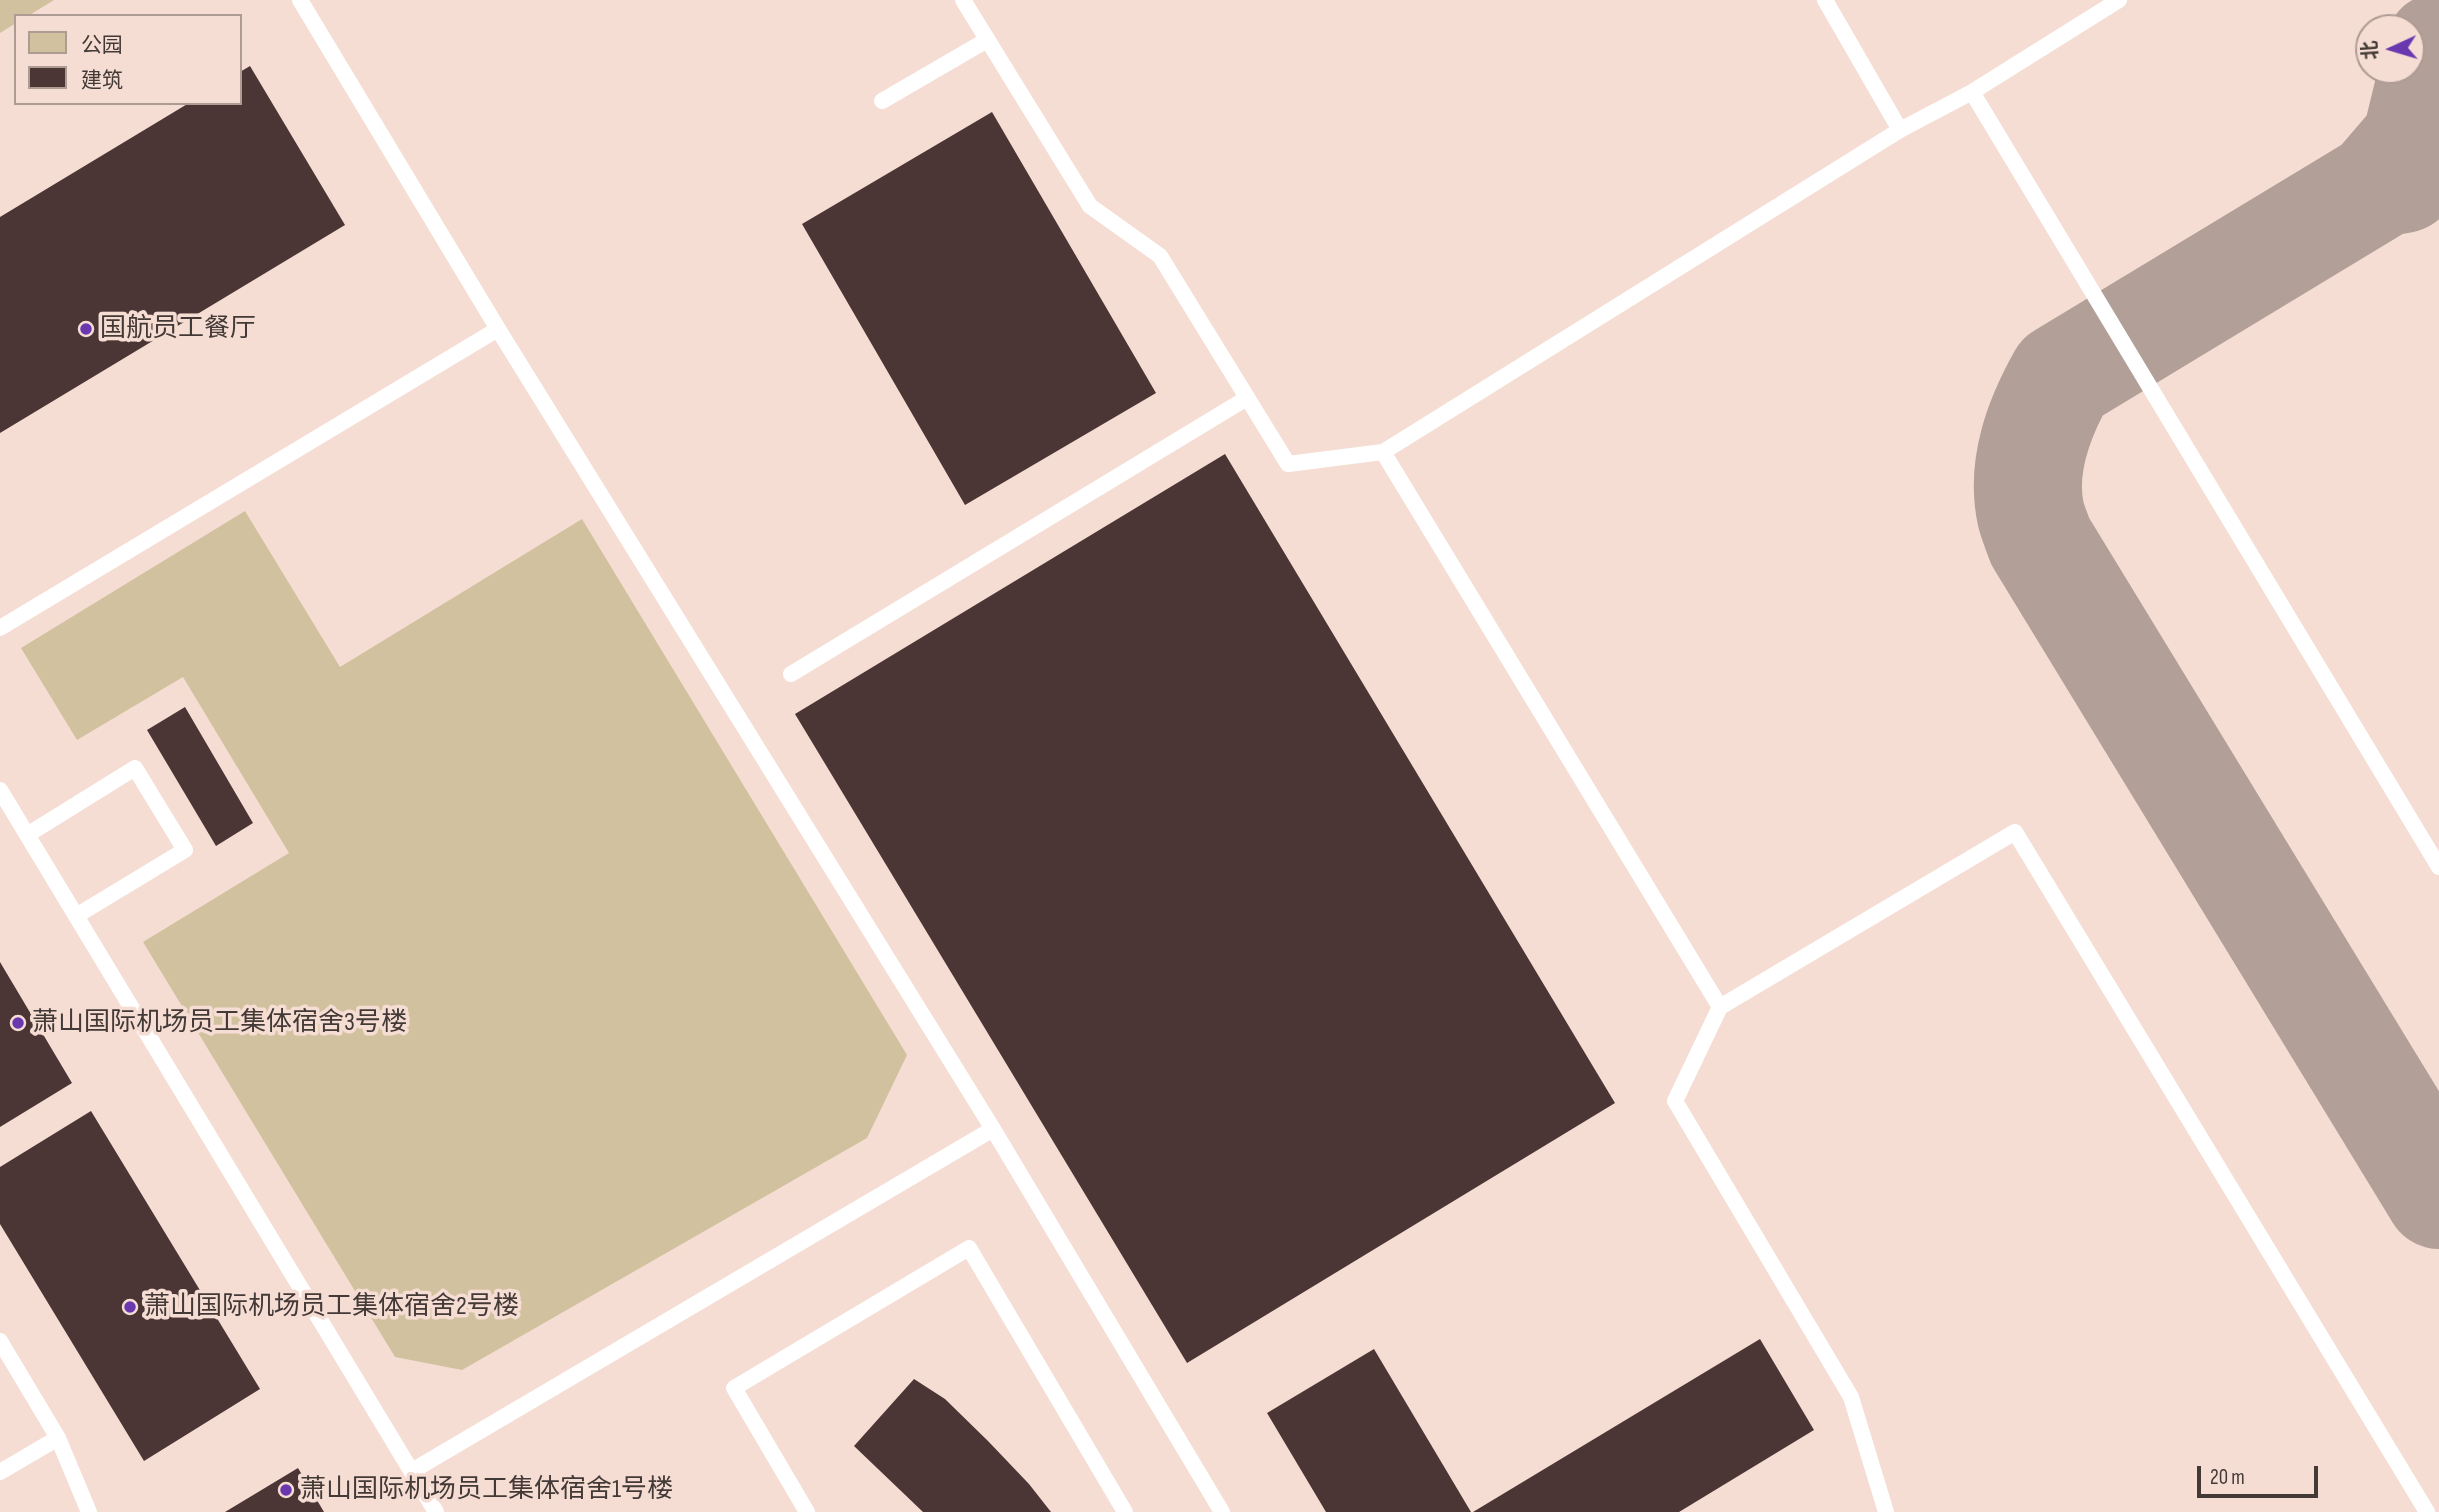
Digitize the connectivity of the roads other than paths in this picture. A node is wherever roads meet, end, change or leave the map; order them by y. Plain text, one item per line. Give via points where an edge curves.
1 (300, 0) edge
2 (964, 0) edge
3 (1825, 0) edge
4 (2119, 0) edge
5 (987, 40) junction
6 (1972, 92) junction
7 (882, 102) dead end
8 (1900, 130) junction
9 (498, 328) junction
10 (1247, 398) junction
11 (1383, 452) junction
12 (0, 628) edge
13 (790, 674) dead end
14 (0, 790) edge
15 (27, 835) junction
16 (2439, 867) edge
17 (76, 916) junction
18 (1720, 1007) junction
19 (993, 1129) junction
20 (0, 1341) edge
21 (58, 1438) junction
22 (412, 1471) junction
23 (0, 1472) edge
24 (89, 1512) edge
25 (436, 1512) edge
26 (807, 1512) edge
27 (1125, 1512) edge
28 (1222, 1512) edge
29 (1886, 1512) edge
30 (2427, 1512) edge

1 - 9 lane
2 - 5 lane
3 - 8 lane
4 - 6 lane
5 - 7 lane
5 - 10 lane via 1090,206 1160,256
6 - 8 lane
6 - 16 lane
8 - 11 lane
9 - 12 lane
9 - 19 lane
10 - 11 lane via 1287,464
10 - 13 lane
11 - 18 lane
14 - 15 lane
15 - 17 lane
15 - 17 lane via 135,768 185,850
17 - 22 lane
18 - 29 lane via 1675,1101 1851,1397
18 - 30 lane via 2015,832
19 - 22 lane
19 - 28 lane
20 - 21 lane
21 - 23 lane
21 - 24 lane
22 - 25 lane
26 - 27 lane via 734,1388 969,1248

